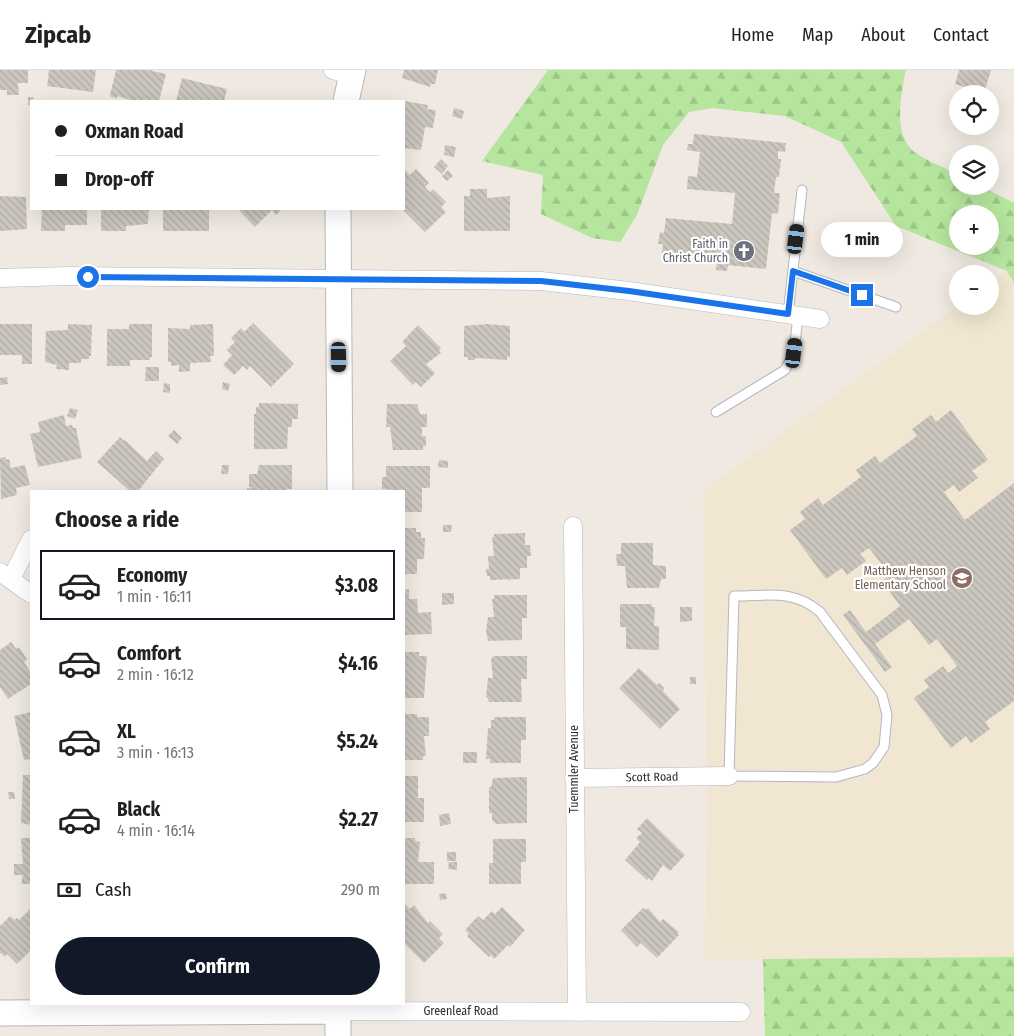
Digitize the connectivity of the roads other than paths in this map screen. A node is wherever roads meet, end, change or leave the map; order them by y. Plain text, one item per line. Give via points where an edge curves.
1 (346, 72) edge
2 (346, 100) edge
3 (802, 190) dead end
4 (338, 210) edge
5 (793, 271) junction
6 (0, 278) edge
7 (338, 280) junction
8 (896, 307) dead end
9 (793, 315) junction
10 (820, 319) dead end
11 (716, 412) dead end
12 (340, 490) edge
13 (573, 526) dead end
14 (30, 540) edge
15 (6, 576) edge
16 (30, 593) edge
17 (729, 776) junction
18 (574, 778) junction
19 (338, 1007) edge
20 (107, 1009) edge
21 (577, 1012) junction
22 (741, 1012) dead end
23 (0, 1013) edge
24 (338, 1036) edge

1 - 2 street
3 - 5 lane
4 - 7 street
5 - 8 lane
5 - 9 lane
6 - 7 street
7 - 9 street via 564,283
7 - 12 street
9 - 10 street
9 - 11 lane via 794,353 785,370
13 - 18 street, Tuemmler Avenue
14 - 15 street
15 - 16 street
17 - 17 lane via 836,778 865,769 884,747 887,715 882,695 820,612 793,596 734,596
17 - 18 street, Scott Road
18 - 21 street, Tuemmler Avenue
19 - 20 street, Greenleaf Road
19 - 21 street, Greenleaf Road
19 - 24 street
20 - 23 street, Greenleaf Road
21 - 22 street, Greenleaf Road

